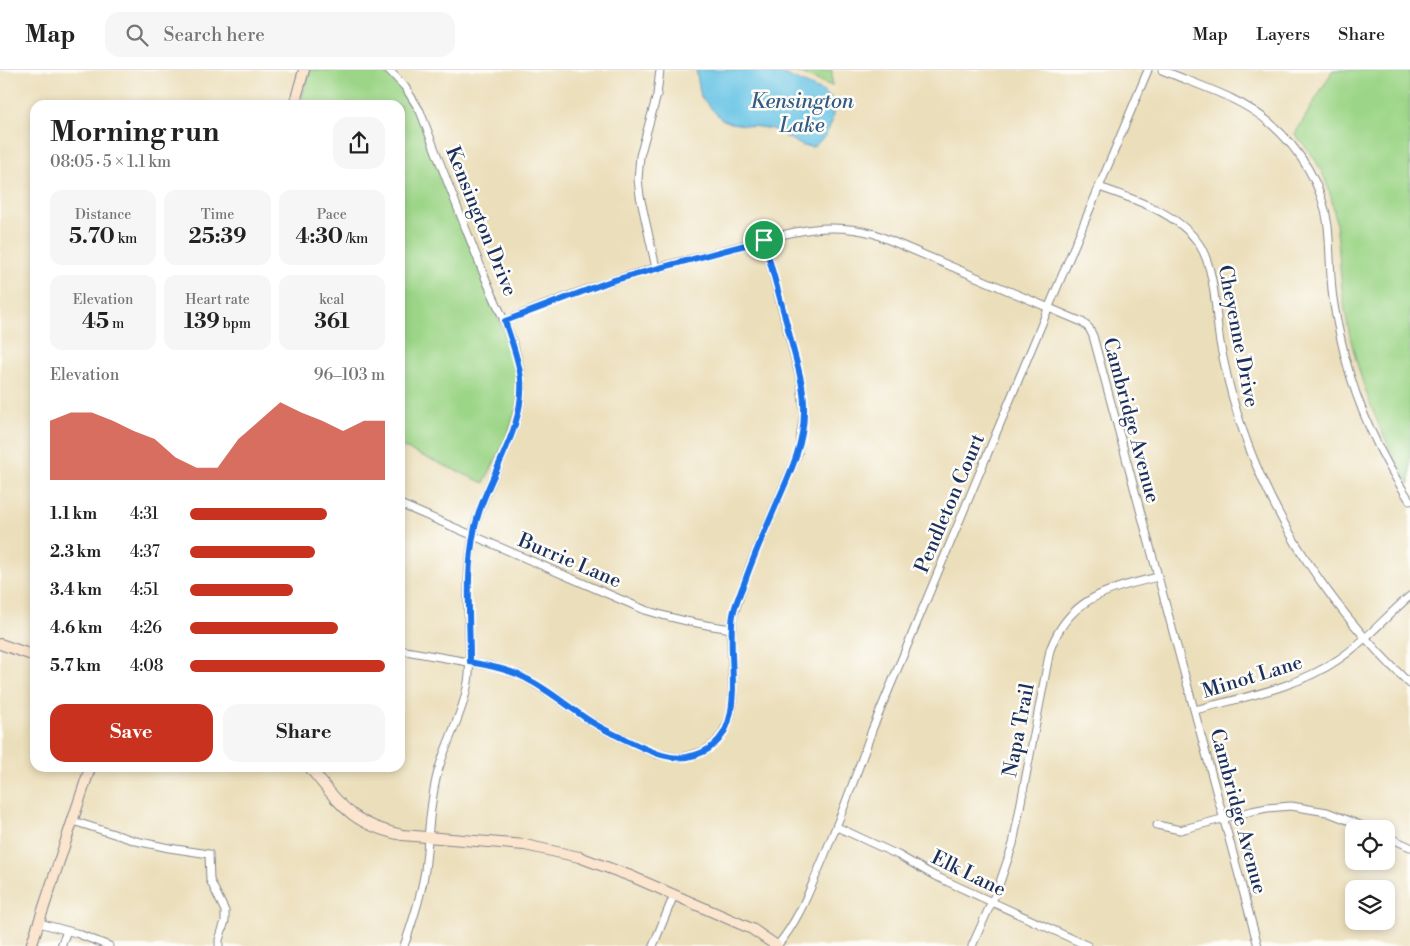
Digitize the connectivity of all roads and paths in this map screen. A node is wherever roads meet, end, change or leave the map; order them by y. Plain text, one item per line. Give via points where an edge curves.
1 (304, 70) edge
2 (388, 70) edge
3 (660, 70) edge
4 (1148, 70) edge
5 (1162, 70) edge
6 (295, 100) edge
7 (1099, 187) junction
8 (764, 240) junction
9 (656, 268) junction
10 (1048, 307) junction
11 (505, 321) junction
12 (1410, 501) edge
13 (405, 506) edge
14 (474, 536) junction
15 (1158, 577) junction
16 (1410, 596) edge
17 (732, 629) junction
18 (1364, 637) junction
19 (0, 644) edge
20 (405, 651) edge
21 (30, 654) edge
22 (470, 662) junction
23 (1410, 684) edge
24 (1195, 710) junction
25 (89, 772) edge
26 (313, 772) edge
27 (1223, 818) junction
28 (1347, 820) edge
29 (73, 821) junction
30 (1157, 825) dead end
31 (837, 827) junction
32 (428, 837) junction
33 (1395, 840) edge
34 (1410, 847) edge
35 (674, 895) junction
36 (992, 903) junction
37 (38, 923) junction
38 (67, 931) junction
39 (405, 944) edge
40 (31, 946) edge
41 (61, 946) edge
42 (108, 946) edge
43 (219, 946) edge
44 (413, 946) edge
45 (654, 946) edge
46 (777, 946) edge
47 (972, 946) edge
48 (1088, 946) edge
49 (1258, 946) edge

1 - 6 street
2 - 11 street, Kensington Drive via 405,87 420,111
3 - 9 street via 640,156 638,179
4 - 7 street, Pendleton Court
5 - 12 street via 1252,110 1292,145 1310,173 1326,217 1335,312 1350,375 1378,445
7 - 10 street, Pendleton Court
7 - 18 street, Cheyenne Drive via 1170,217 1182,225 1200,246 1211,272 1228,381 1252,456 1293,540 1319,580
8 - 9 street, Cambridge Avenue
8 - 10 street, Cambridge Avenue via 822,227 860,229
8 - 17 street via 798,364 804,413 798,453 751,563 735,608
9 - 11 street, Cambridge Avenue via 582,290
10 - 15 street, Cambridge Avenue via 1082,322 1093,336
10 - 31 street, Pendleton Court via 872,730
11 - 14 street, Kensington Drive via 520,371 519,406 512,432 484,497
13 - 14 street, Burrie Lane
14 - 17 street, Burrie Lane via 644,610
14 - 22 street, Kensington Drive via 468,587
15 - 24 street, Cambridge Avenue
15 - 36 street, Napa Trail via 1096,595 1070,615 1053,641 1014,844
16 - 18 street, Minot Lane
17 - 22 street via 733,701 730,718 715,743 688,757 671,758 656,754 588,720 520,675
18 - 23 street, Cheyenne Drive
18 - 24 street, Minot Lane via 1339,659 1308,677
19 - 21 street
20 - 22 street
22 - 32 street, Kensington Drive via 464,702 437,773
24 - 27 street, Cambridge Avenue
25 - 29 street
26 - 32 street via 339,804 362,821 385,831
27 - 28 street via 1267,808 1304,807
27 - 30 street via 1180,830
27 - 49 street, Cambridge Avenue
29 - 37 street
29 - 43 street via 136,841 209,854 210,880 225,911
31 - 36 street, Elk Lane
31 - 46 street, Pendleton Court via 802,909
32 - 35 street via 507,843 555,851 600,864
32 - 39 street, Kensington Drive via 421,892
33 - 34 street
35 - 45 street
35 - 46 street via 752,929
36 - 47 street, Napa Trail
36 - 48 street, Elk Lane
37 - 38 street
37 - 40 street
38 - 41 street
38 - 42 street
39 - 44 street

